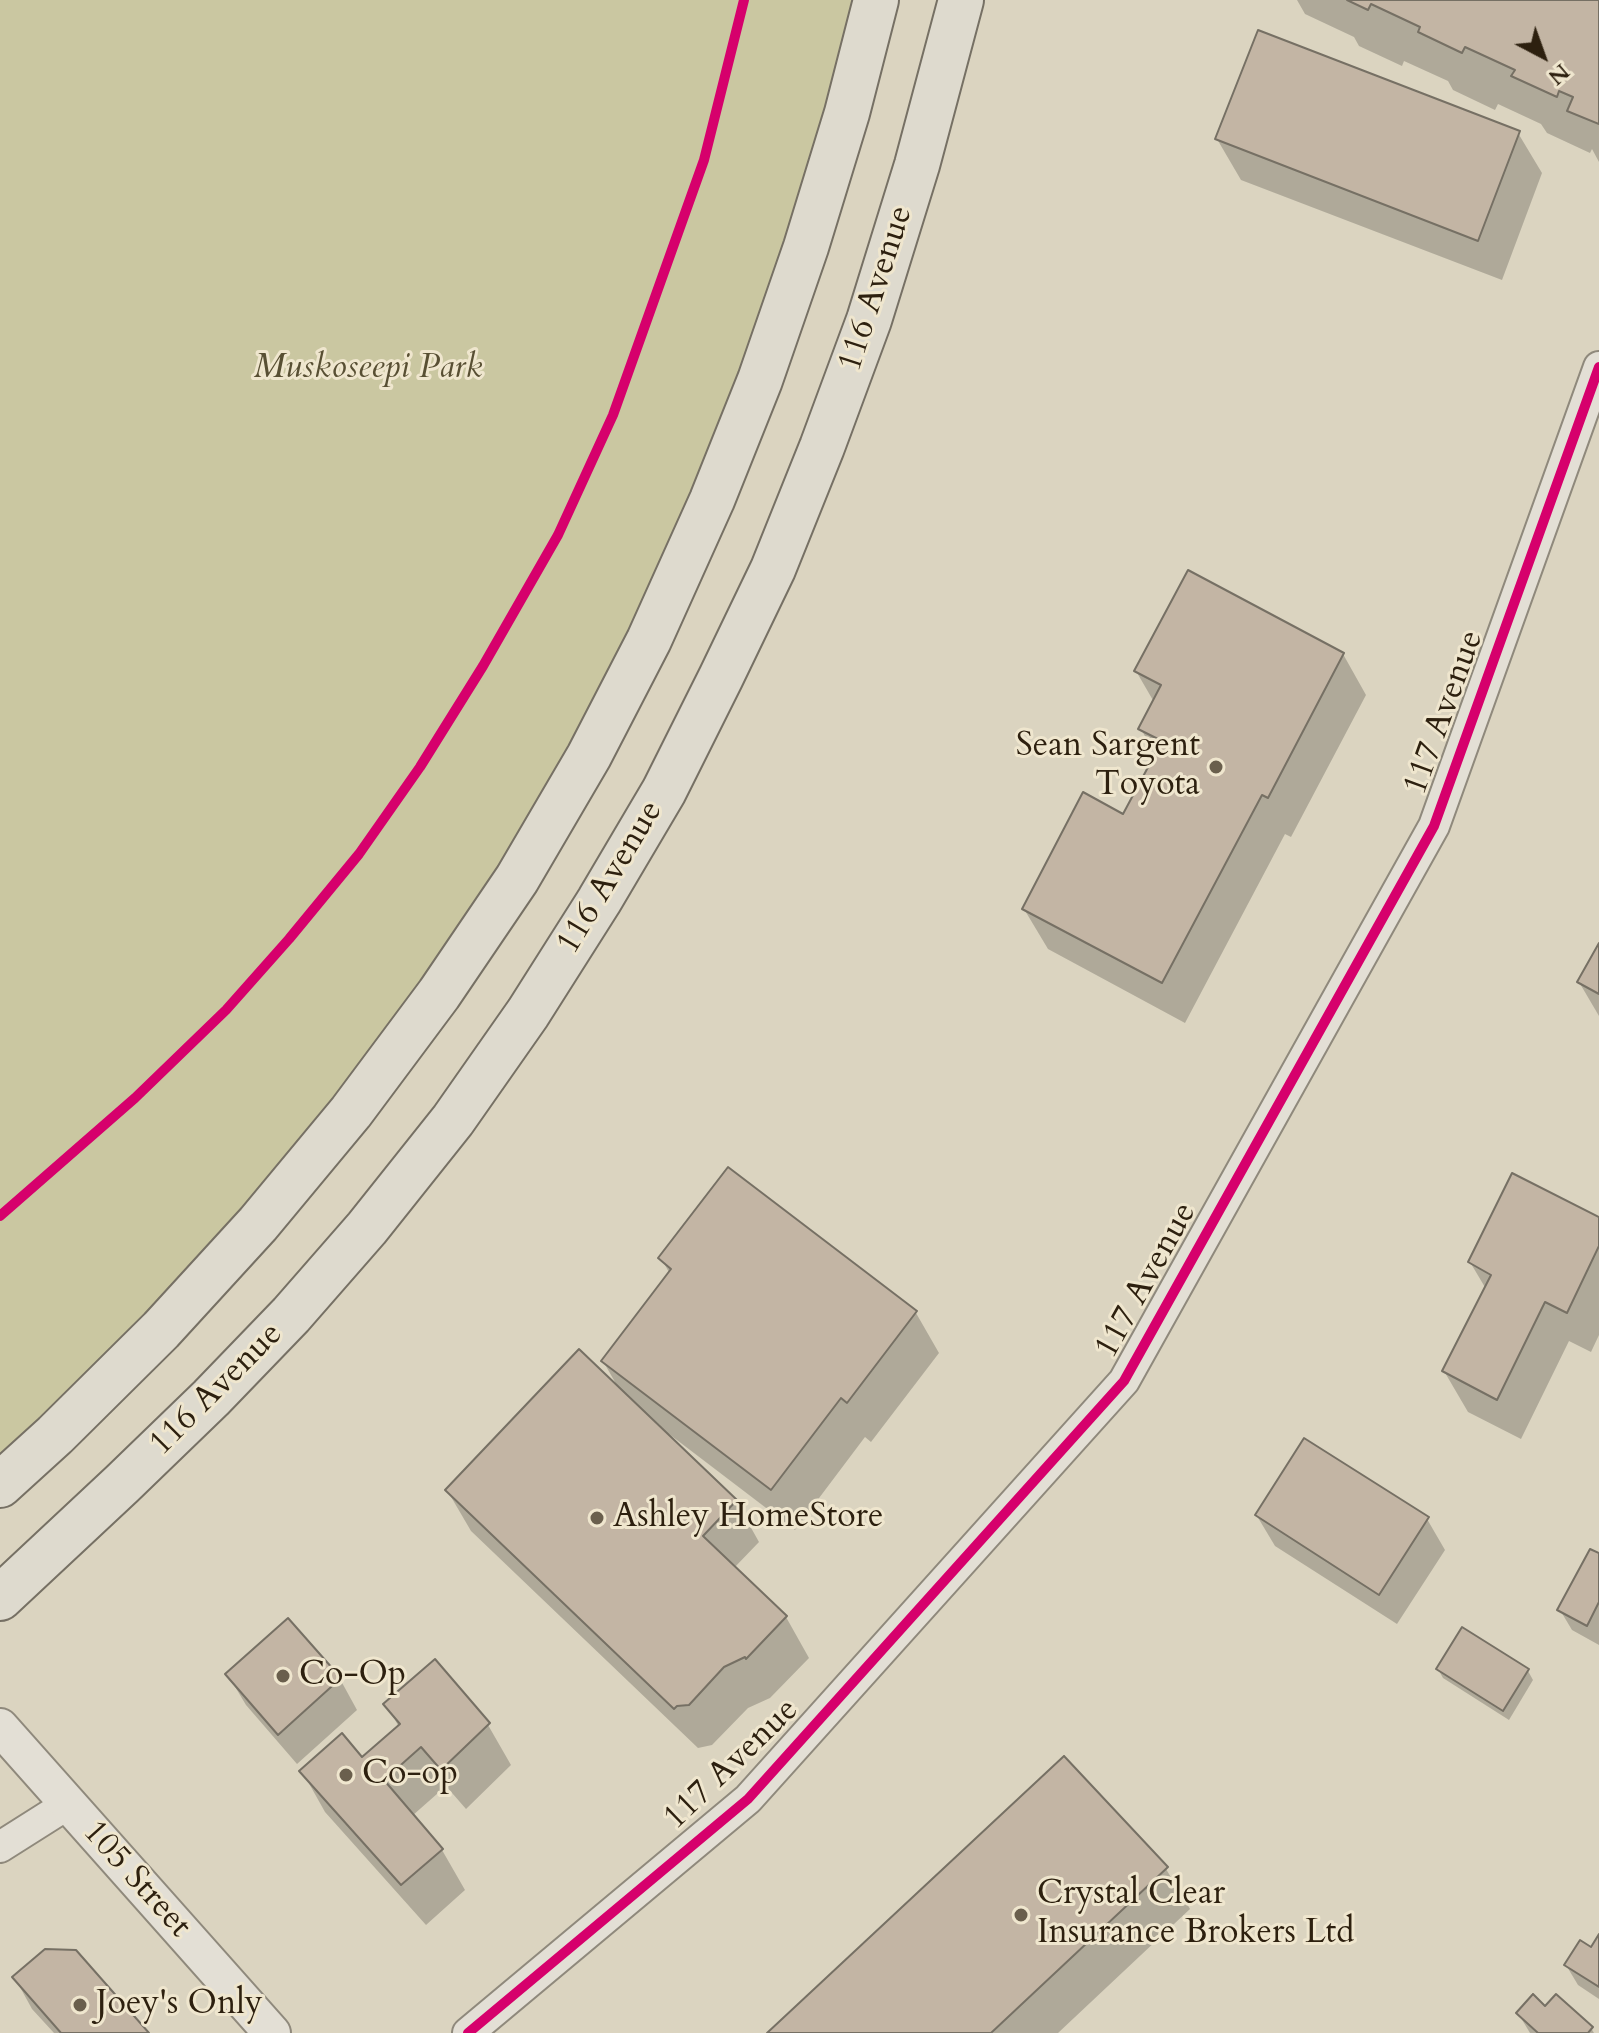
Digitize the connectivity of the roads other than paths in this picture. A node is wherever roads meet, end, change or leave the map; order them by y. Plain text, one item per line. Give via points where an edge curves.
1 (876, 0) edge
2 (961, 0) edge
3 (1599, 367) edge
4 (0, 1485) edge
5 (0, 1598) edge
6 (0, 1727) edge
7 (68, 1804) junction
8 (0, 1847) edge
9 (272, 2033) edge
10 (468, 2033) edge

1 - 4 main road via 806,247 712,500 649,640 517,879 351,1112 258,1224 161,1330
2 - 5 main road, 116 Avenue via 869,320 773,569 664,791 599,901 470,1096 367,1228 211,1398
3 - 10 street, 117 Avenue via 1434,826 1124,1381 748,1799
6 - 7 street, 105 Street
7 - 8 street
7 - 9 street, 105 Street

